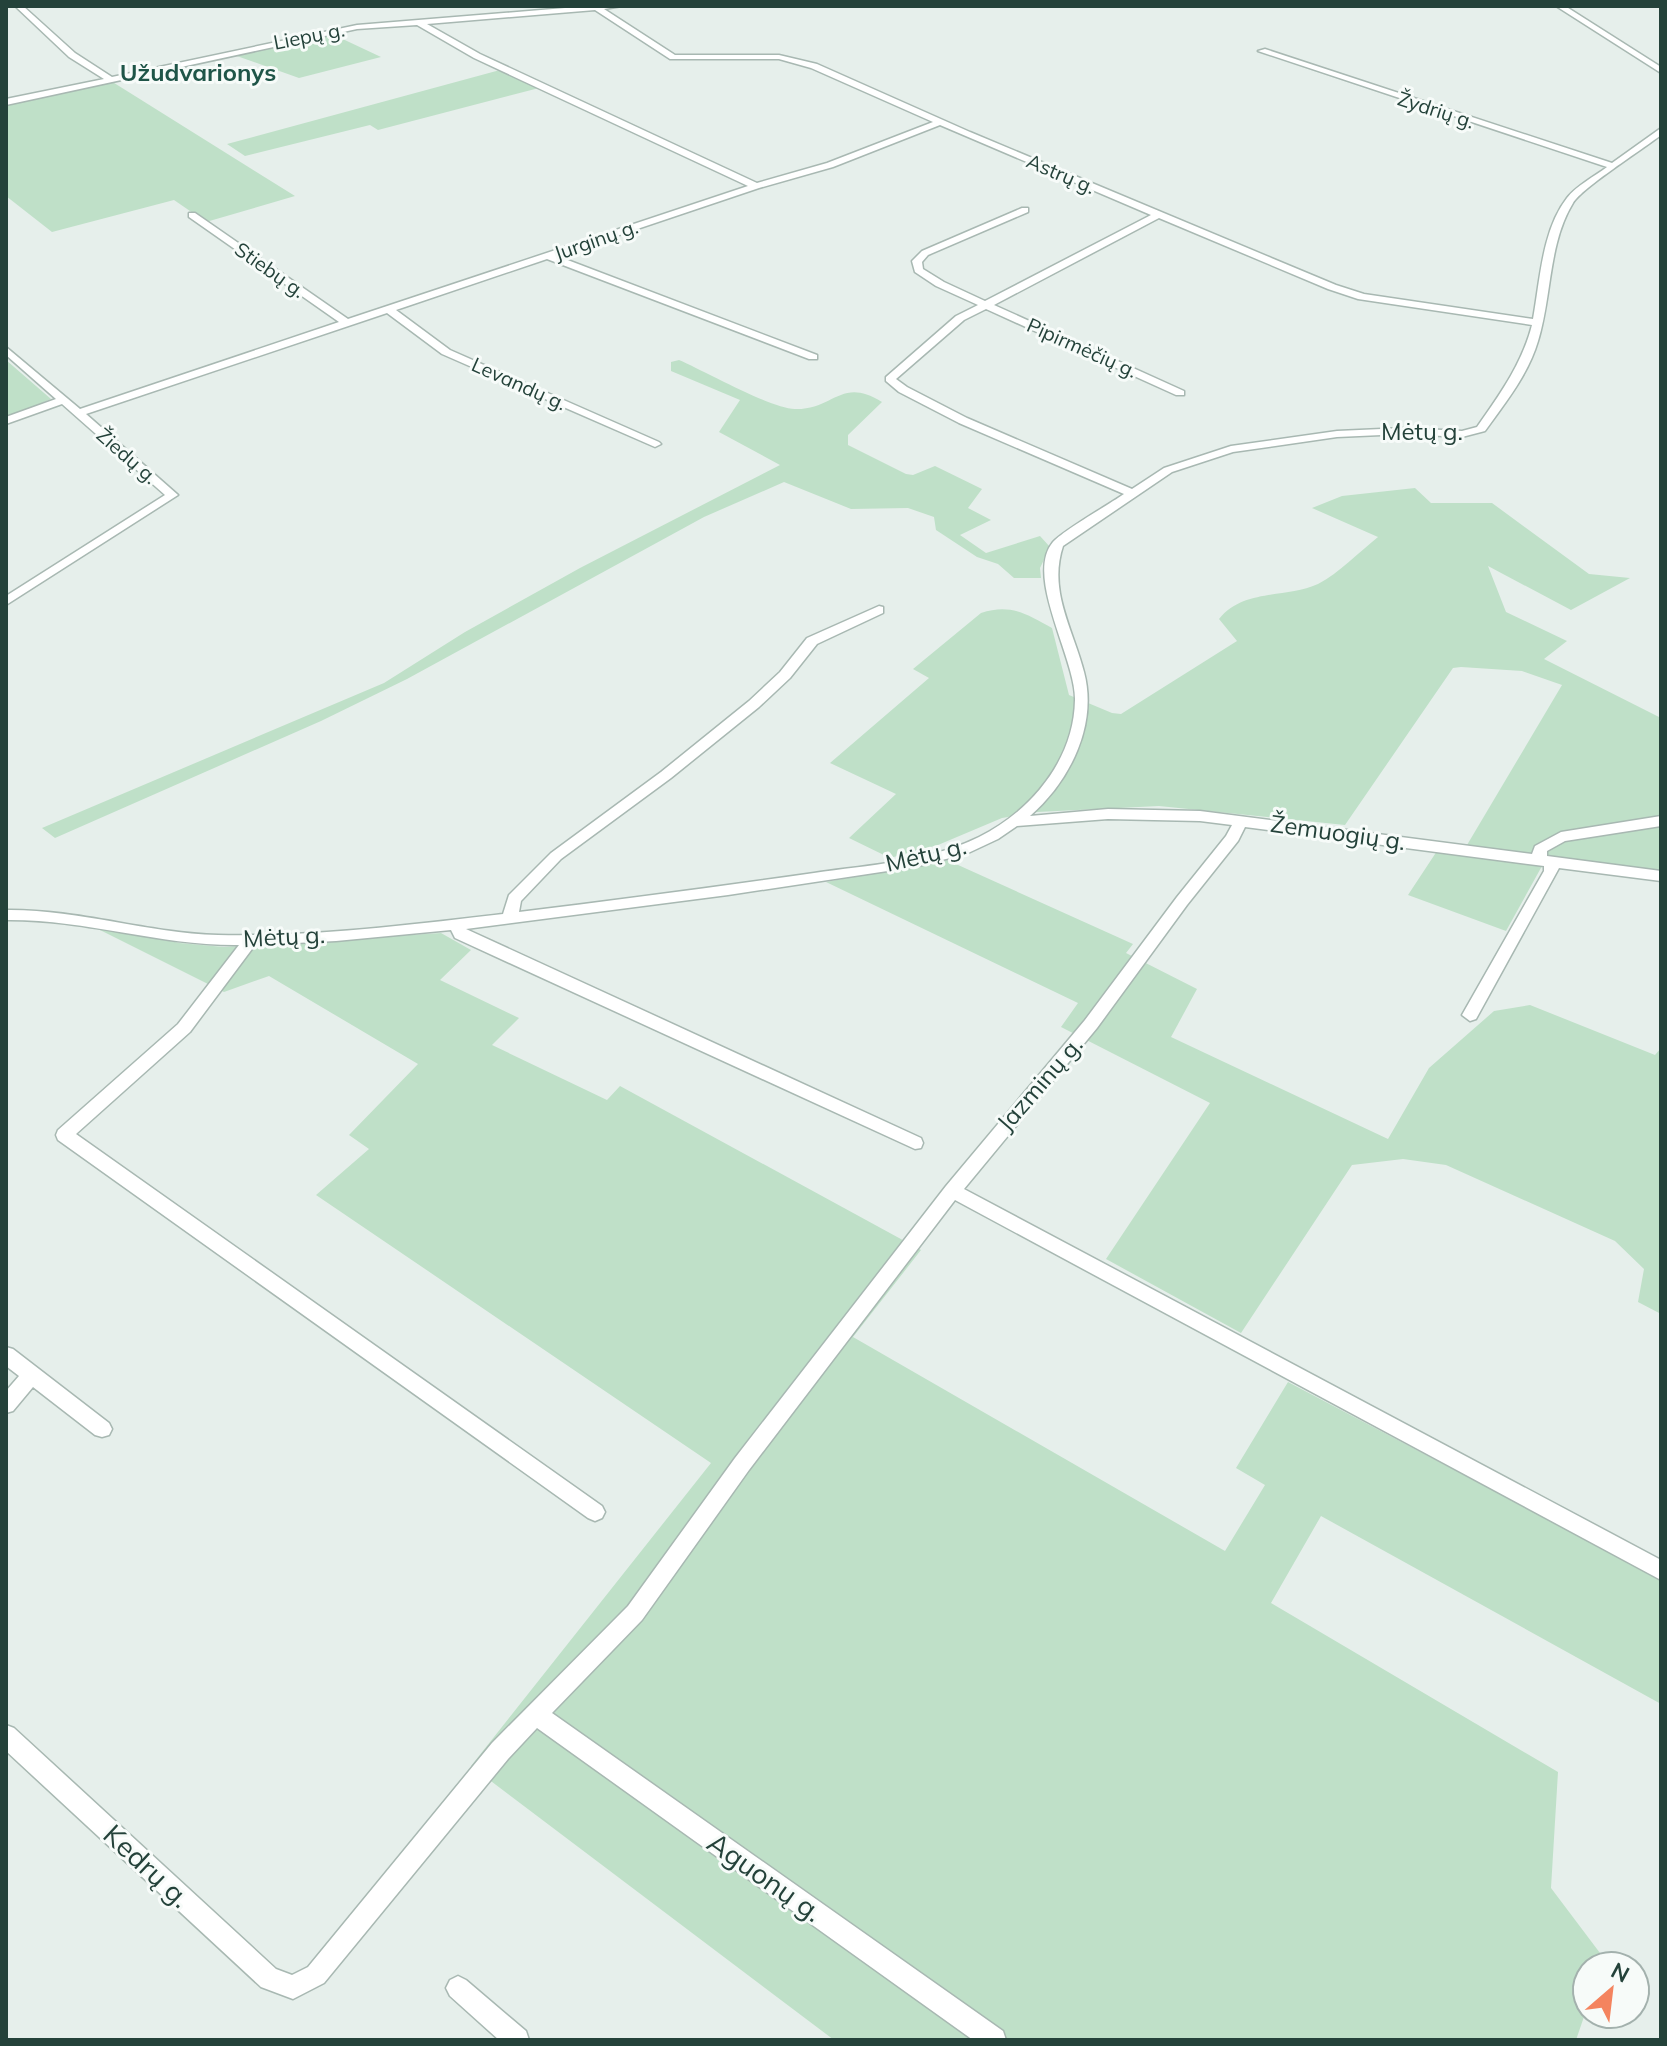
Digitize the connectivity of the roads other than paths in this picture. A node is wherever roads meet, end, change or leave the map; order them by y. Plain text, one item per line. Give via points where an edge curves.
1 (19, 6) edge
2 (482, 6) edge
3 (618, 6) edge
4 (1560, 6) edge
5 (598, 9) junction
6 (492, 17) junction
7 (418, 22) junction
8 (1262, 51) dead end
9 (1661, 71) edge
10 (110, 79) junction
11 (6, 102) edge
12 (941, 122) junction
13 (1661, 131) edge
14 (1613, 166) junction
15 (756, 186) junction
16 (1025, 210) dead end
17 (192, 215) dead end
18 (1158, 215) junction
19 (548, 256) junction
20 (985, 304) junction
21 (389, 310) junction
22 (1537, 323) junction
23 (348, 324) junction
24 (6, 350) edge
25 (813, 357) dead end
26 (1180, 393) dead end
27 (63, 400) junction
28 (78, 413) junction
29 (6, 421) edge
30 (655, 444) dead end
31 (1133, 494) junction
32 (6, 601) edge
33 (879, 610) dead end
34 (1241, 820) junction
35 (1661, 821) edge
36 (1013, 822) junction
37 (1545, 860) junction
38 (1661, 876) edge
39 (6, 915) edge
40 (510, 918) junction
41 (457, 924) junction
42 (251, 940) junction
43 (1470, 1015) dead end
44 (915, 1143) dead end
45 (952, 1191) junction
46 (6, 1355) edge
47 (32, 1375) junction
48 (6, 1405) edge
49 (102, 1429) dead end
50 (595, 1512) dead end
51 (1661, 1571) edge
52 (535, 1714) junction
53 (6, 1736) edge
54 (293, 1987) joint
55 (458, 1988) dead end
56 (517, 2040) edge
57 (994, 2040) edge

1 - 10 street via 72,55
2 - 6 street
3 - 5 street, Liepų g.
4 - 9 street
5 - 6 street, Liepų g.
5 - 12 street, Astrų g. via 673,57 796,59
6 - 7 street, Liepų g.
7 - 10 street, Liepų g. via 327,32
7 - 15 street via 477,56
8 - 14 street, Žydrių g.
10 - 11 street, Liepų g.
12 - 15 street, Jurginų g. via 830,165
12 - 18 street, Astrų g.
13 - 14 street, Mėtų g.
14 - 22 street, Mėtų g. via 1571,198 1562,213 1551,242
15 - 19 street, Jurginų g.
16 - 20 street, Pipirmėčių g. via 917,261 922,274
17 - 23 street, Stiebų g.
18 - 20 street
18 - 22 street, Astrų g. via 1362,297
19 - 21 street, Jurginų g.
19 - 25 street
20 - 26 street, Pipirmėčių g.
20 - 31 street via 892,373 892,383
21 - 23 street, Jurginų g.
21 - 30 street, Levandų g. via 446,352
22 - 31 street, Mėtų g. via 1523,368 1476,432 1337,434 1231,449 1168,470
23 - 28 street, Jurginų g.
24 - 27 street, Žiedų g.
27 - 28 street, Žiedų g.
27 - 29 street
28 - 32 street, Žiedų g. via 172,495
31 - 36 street, Mėtų g. via 1066,536 1051,557 1049,578 1081,691 1079,717 1063,766
33 - 40 street via 812,641 754,704 556,856 514,899
34 - 36 street, Žemuogių g. via 1122,814
34 - 37 street, Žemuogių g.
34 - 45 street, Jazminų g. via 1233,838 1091,1024
35 - 37 street via 1561,837 1540,849
36 - 40 street, Mėtų g. via 981,842 939,856
37 - 38 street, Žemuogių g.
37 - 43 street via 1551,871
39 - 42 street, Mėtų g. via 54,915 188,938
40 - 41 street, Mėtų g.
41 - 42 street, Mėtų g.
41 - 44 street via 460,934
42 - 50 street via 184,1028 64,1135
45 - 51 street
45 - 52 street, Jazminų g. via 635,1613
46 - 47 street
47 - 48 street
47 - 49 street
52 - 54 street, Jazminų g. via 316,1975
52 - 57 street, Aguonų g.
53 - 54 street, Kedrų g. via 269,1979
55 - 56 street

